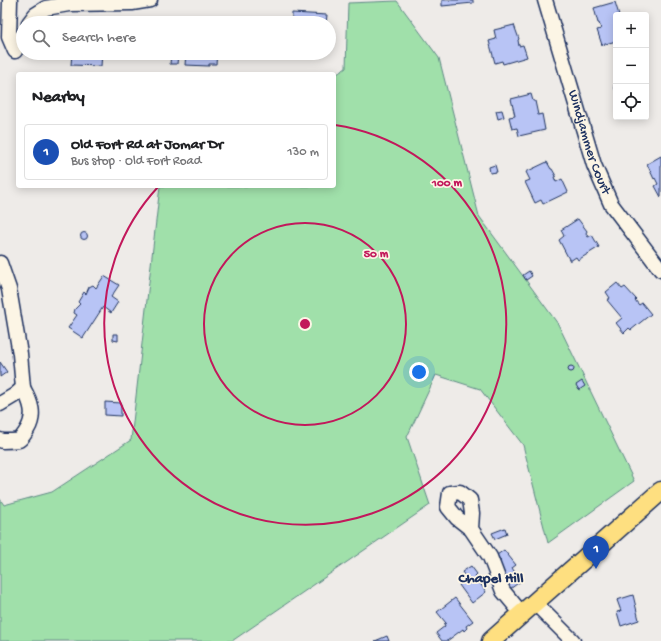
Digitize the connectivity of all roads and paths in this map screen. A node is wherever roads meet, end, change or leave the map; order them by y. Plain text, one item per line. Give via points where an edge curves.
1 (10, 0) edge
2 (150, 0) edge
3 (545, 0) edge
4 (34, 16) edge
5 (16, 50) edge
6 (0, 263) edge
7 (661, 270) edge
8 (23, 388) junction
9 (0, 404) edge
10 (0, 440) edge
11 (661, 491) edge
12 (471, 529) dead end
13 (535, 603) junction
14 (522, 614) junction
15 (491, 641) edge
16 (573, 641) edge

1 - 5 street via 9,37 15,52
2 - 4 street via 132,3 70,4 46,8
3 - 7 street, Windjammer Court via 594,166 611,204
6 - 8 street via 9,289
8 - 9 street
8 - 10 street via 31,407 30,425 19,440
11 - 13 main road
12 - 14 street via 490,556 503,591
13 - 14 main road
13 - 16 street
14 - 15 main road

